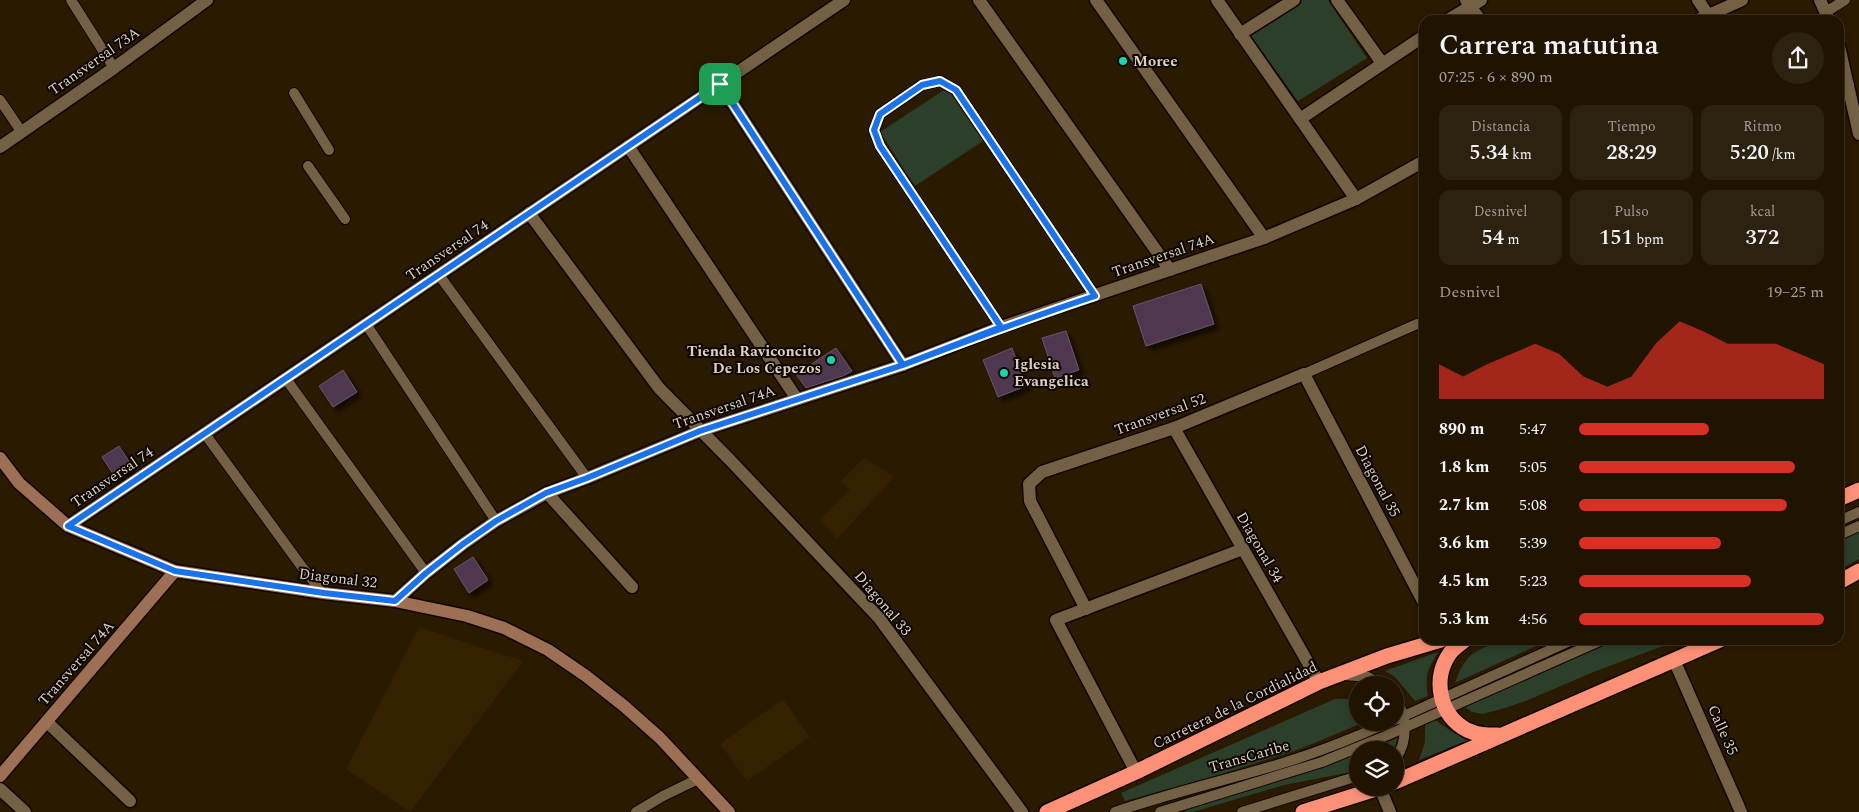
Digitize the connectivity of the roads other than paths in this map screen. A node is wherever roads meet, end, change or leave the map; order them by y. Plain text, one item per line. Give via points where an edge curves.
1 (71, 0) edge
2 (207, 0) edge
3 (844, 0) edge
4 (979, 0) edge
5 (1096, 0) edge
6 (1217, 0) edge
7 (1294, 0) edge
8 (1337, 0) edge
9 (1698, 0) edge
10 (1742, 0) edge
11 (1845, 0) edge
12 (1472, 2) edge
13 (1825, 11) edge
14 (1455, 15) edge
15 (1478, 15) edge
16 (1702, 15) edge
17 (1710, 15) edge
18 (1240, 34) junction
19 (1419, 39) edge
20 (1382, 63) junction
21 (114, 68) junction
22 (1844, 68) edge
23 (720, 84) junction
24 (294, 93) dead end
25 (0, 100) edge
26 (1300, 119) junction
27 (21, 131) junction
28 (1859, 134) edge
29 (628, 146) junction
30 (0, 147) edge
31 (329, 150) dead end
32 (1419, 164) edge
33 (308, 166) dead end
34 (1356, 199) junction
35 (529, 213) junction
36 (345, 219) dead end
37 (1264, 238) junction
38 (1170, 270) junction
39 (440, 274) junction
40 (1095, 296) junction
41 (366, 324) junction
42 (1417, 324) dead end
43 (1001, 327) junction
44 (903, 365) junction
45 (1304, 374) junction
46 (286, 379) junction
47 (797, 399) junction
48 (1174, 428) junction
49 (700, 431) junction
50 (205, 434) junction
51 (0, 458) edge
52 (587, 478) junction
53 (1859, 490) edge
54 (546, 493) junction
55 (1844, 496) edge
56 (1859, 512) edge
57 (1844, 519) edge
58 (496, 521) junction
59 (68, 526) junction
60 (1859, 526) edge
61 (1844, 532) edge
62 (1243, 549) junction
63 (175, 571) junction
64 (1859, 571) edge
65 (426, 573) junction
66 (1844, 579) edge
67 (632, 587) dead end
68 (324, 593) junction
69 (1419, 594) edge
70 (395, 601) junction
71 (1086, 609) junction
72 (1424, 645) edge
73 (1458, 645) edge
74 (1562, 645) edge
75 (1590, 645) edge
76 (1708, 645) edge
77 (1674, 660) junction
78 (1361, 676) edge
79 (1319, 682) junction
80 (1443, 705) junction
81 (1404, 720) edge
82 (47, 722) junction
83 (1369, 731) edge
84 (1382, 731) edge
85 (1503, 736) junction
86 (1136, 772) junction
87 (0, 776) edge
88 (1404, 778) edge
89 (698, 779) junction
90 (1349, 779) edge
91 (0, 789) edge
92 (1354, 796) edge
93 (1364, 796) edge
94 (1383, 796) edge
95 (130, 801) dead end
96 (25, 812) edge
97 (636, 812) edge
98 (729, 812) edge
99 (1022, 812) edge
100 (1047, 812) edge
101 (1115, 812) edge
102 (1160, 812) edge
103 (1242, 812) edge
104 (1303, 812) edge
105 (1332, 812) edge
106 (1390, 812) edge
107 (1741, 812) edge

1 - 21 lane
2 - 21 street, Transversal 73A
3 - 23 street, Transversal 74
4 - 38 street
5 - 37 street
6 - 18 street
7 - 18 street
8 - 20 street
9 - 16 street
10 - 17 street
11 - 13 lane
12 - 14 street
12 - 15 street
18 - 26 street
19 - 20 street
20 - 26 street
21 - 27 street, Transversal 73A
22 - 28 street
23 - 29 street, Transversal 74
23 - 44 street
24 - 31 lane
25 - 27 lane
26 - 34 street
27 - 30 street, Transversal 73A
29 - 35 street, Transversal 74
29 - 47 street
32 - 34 street, Transversal 74A
33 - 36 lane
34 - 37 street, Transversal 74A
35 - 39 street, Transversal 74
35 - 49 street, Diagonal 33 via 658,388
37 - 38 street, Transversal 74A
38 - 40 street, Transversal 74A
39 - 41 street, Transversal 74
39 - 52 lane
40 - 43 street, Transversal 74A
40 - 43 lane via 956,90 940,81 922,85 880,114 874,130 880,146
41 - 46 street, Transversal 74
41 - 58 lane
42 - 45 lane
43 - 44 street, Transversal 74A
44 - 47 street, Transversal 74A
45 - 48 street, Transversal 52
45 - 69 street, Diagonal 35
46 - 50 street, Transversal 74
46 - 65 lane
47 - 49 street, Transversal 74A
48 - 62 street, Diagonal 34
48 - 71 street, Transversal 52 via 1042,472 1029,484 1030,501
49 - 52 street, Transversal 74A
49 - 99 street, Diagonal 33 via 879,618
50 - 59 street, Transversal 74
50 - 68 lane
51 - 59 street, Diagonal 32 via 19,483
52 - 54 street, Transversal 74A
53 - 55 highway
54 - 58 street, Transversal 74A
54 - 67 street
56 - 57 lane
58 - 65 street, Transversal 74A
59 - 63 street, Diagonal 32
60 - 61 lane
62 - 71 street
62 - 79 street, Diagonal 34
63 - 68 street, Diagonal 32
63 - 82 street, Transversal 74A
64 - 66 highway
65 - 70 street, Transversal 74A
68 - 70 street, Diagonal 32
70 - 89 street, Diagonal 32 via 467,616 504,628 548,650 624,706 660,738
71 - 86 street via 1056,620
72 - 79 highway, Carretera de la Cordialidad
73 - 80 highway via 1442,666 1439,683
74 - 80 lane, TransCaribe
75 - 80 lane, TransCaribe
76 - 77 highway
77 - 85 highway
77 - 107 street, Calle 35
78 - 79 lane via 1348,674
79 - 86 highway, Carretera de la Cordialidad
80 - 81 lane, TransCaribe
80 - 85 highway via 1455,722 1468,730
82 - 87 street, Transversal 74A
82 - 95 street
83 - 101 lane, TransCaribe via 1285,762
84 - 102 lane, TransCaribe via 1322,762
85 - 88 highway
86 - 100 highway, Carretera de la Cordialidad
89 - 97 lane
89 - 98 street, Diagonal 32
90 - 103 lane
91 - 96 street
92 - 104 highway
93 - 105 highway
94 - 106 street

